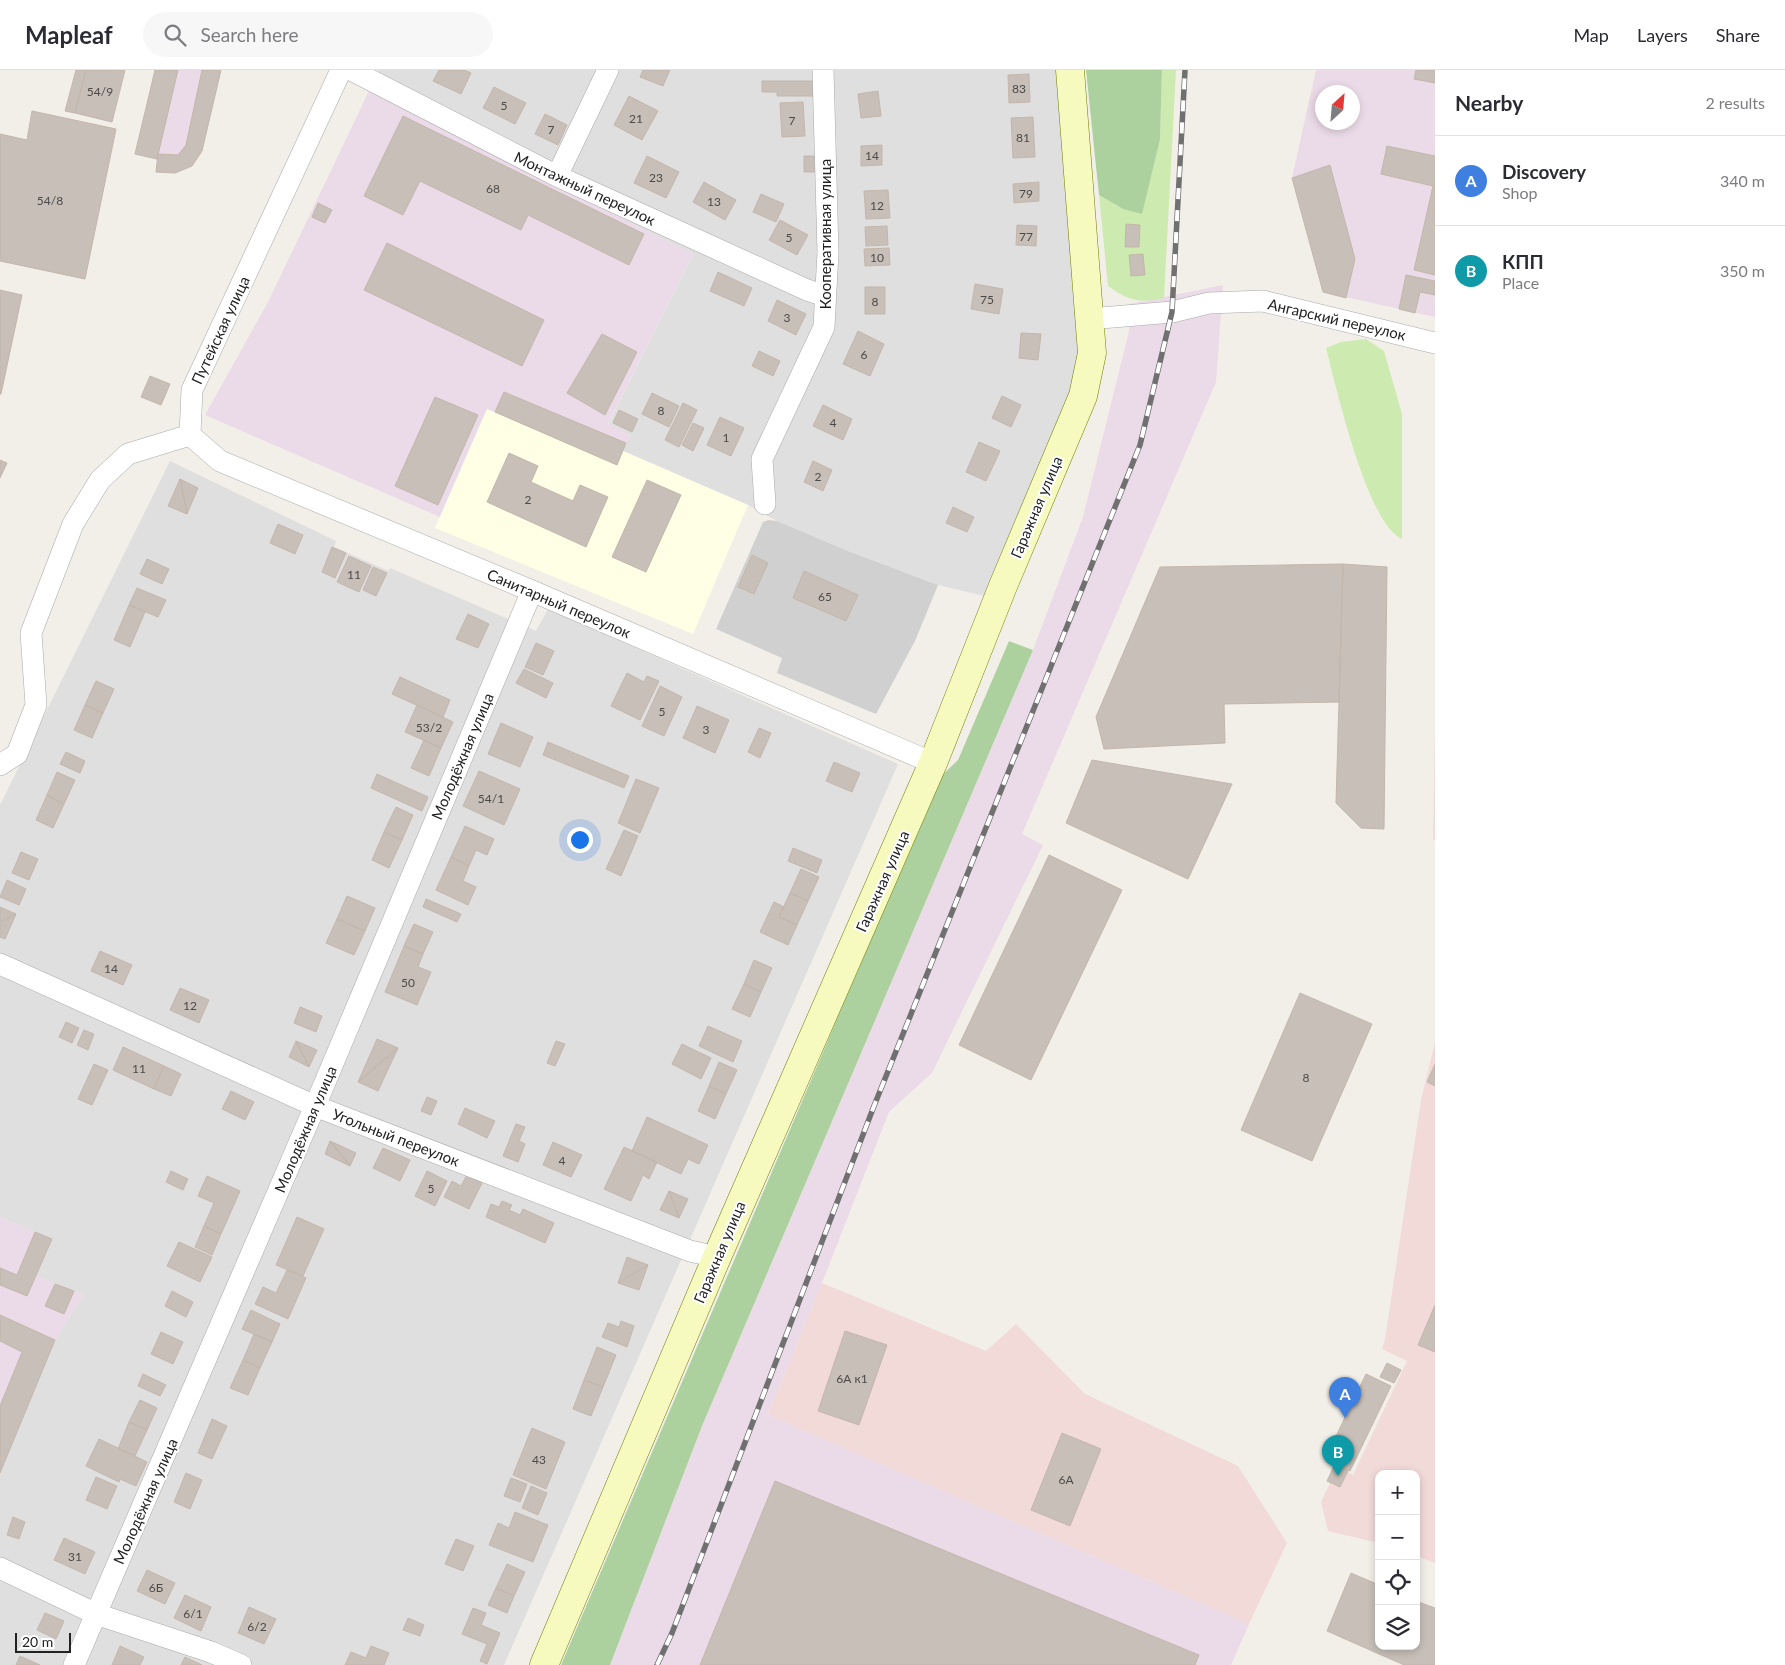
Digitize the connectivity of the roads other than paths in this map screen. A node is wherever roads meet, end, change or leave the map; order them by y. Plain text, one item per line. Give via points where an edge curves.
1 (341, 70) edge
2 (351, 70) edge
3 (608, 70) edge
4 (823, 70) edge
5 (1070, 70) edge
6 (557, 176) junction
7 (825, 296) junction
8 (1089, 319) junction
9 (1435, 343) edge
10 (190, 435) junction
11 (765, 504) dead end
12 (532, 591) junction
13 (933, 763) junction
14 (0, 765) edge
15 (0, 964) edge
16 (315, 1106) junction
17 (717, 1257) junction
18 (0, 1568) edge
19 (96, 1614) junction
20 (74, 1665) edge
21 (241, 1665) edge
22 (544, 1665) edge

1 - 10 street, Путейская улица via 192,390
2 - 6 street, Монтажный переулок
3 - 6 street
4 - 7 street, Кооперативная улица via 828,252
5 - 8 street, Гаражная улица
6 - 7 street, Монтажный переулок
7 - 11 street, Кооперативная улица via 824,327 762,459
8 - 9 street, Ангарский переулок via 1172,312 1209,303 1263,302
8 - 13 street, Гаражная улица via 1092,353 1083,396
10 - 12 street, Санитарный переулок via 220,461
10 - 14 street via 128,454 100,480 73,524 31,633 36,705 17,754
12 - 13 street, Санитарный переулок
12 - 16 street, Молодёжная улица
13 - 17 street, Гаражная улица
15 - 16 street, Угольный переулок
16 - 17 street, Угольный переулок via 690,1251
16 - 19 street, Молодёжная улица
17 - 22 street, Гаражная улица
18 - 19 street
19 - 20 street, Молодёжная улица
19 - 21 street

